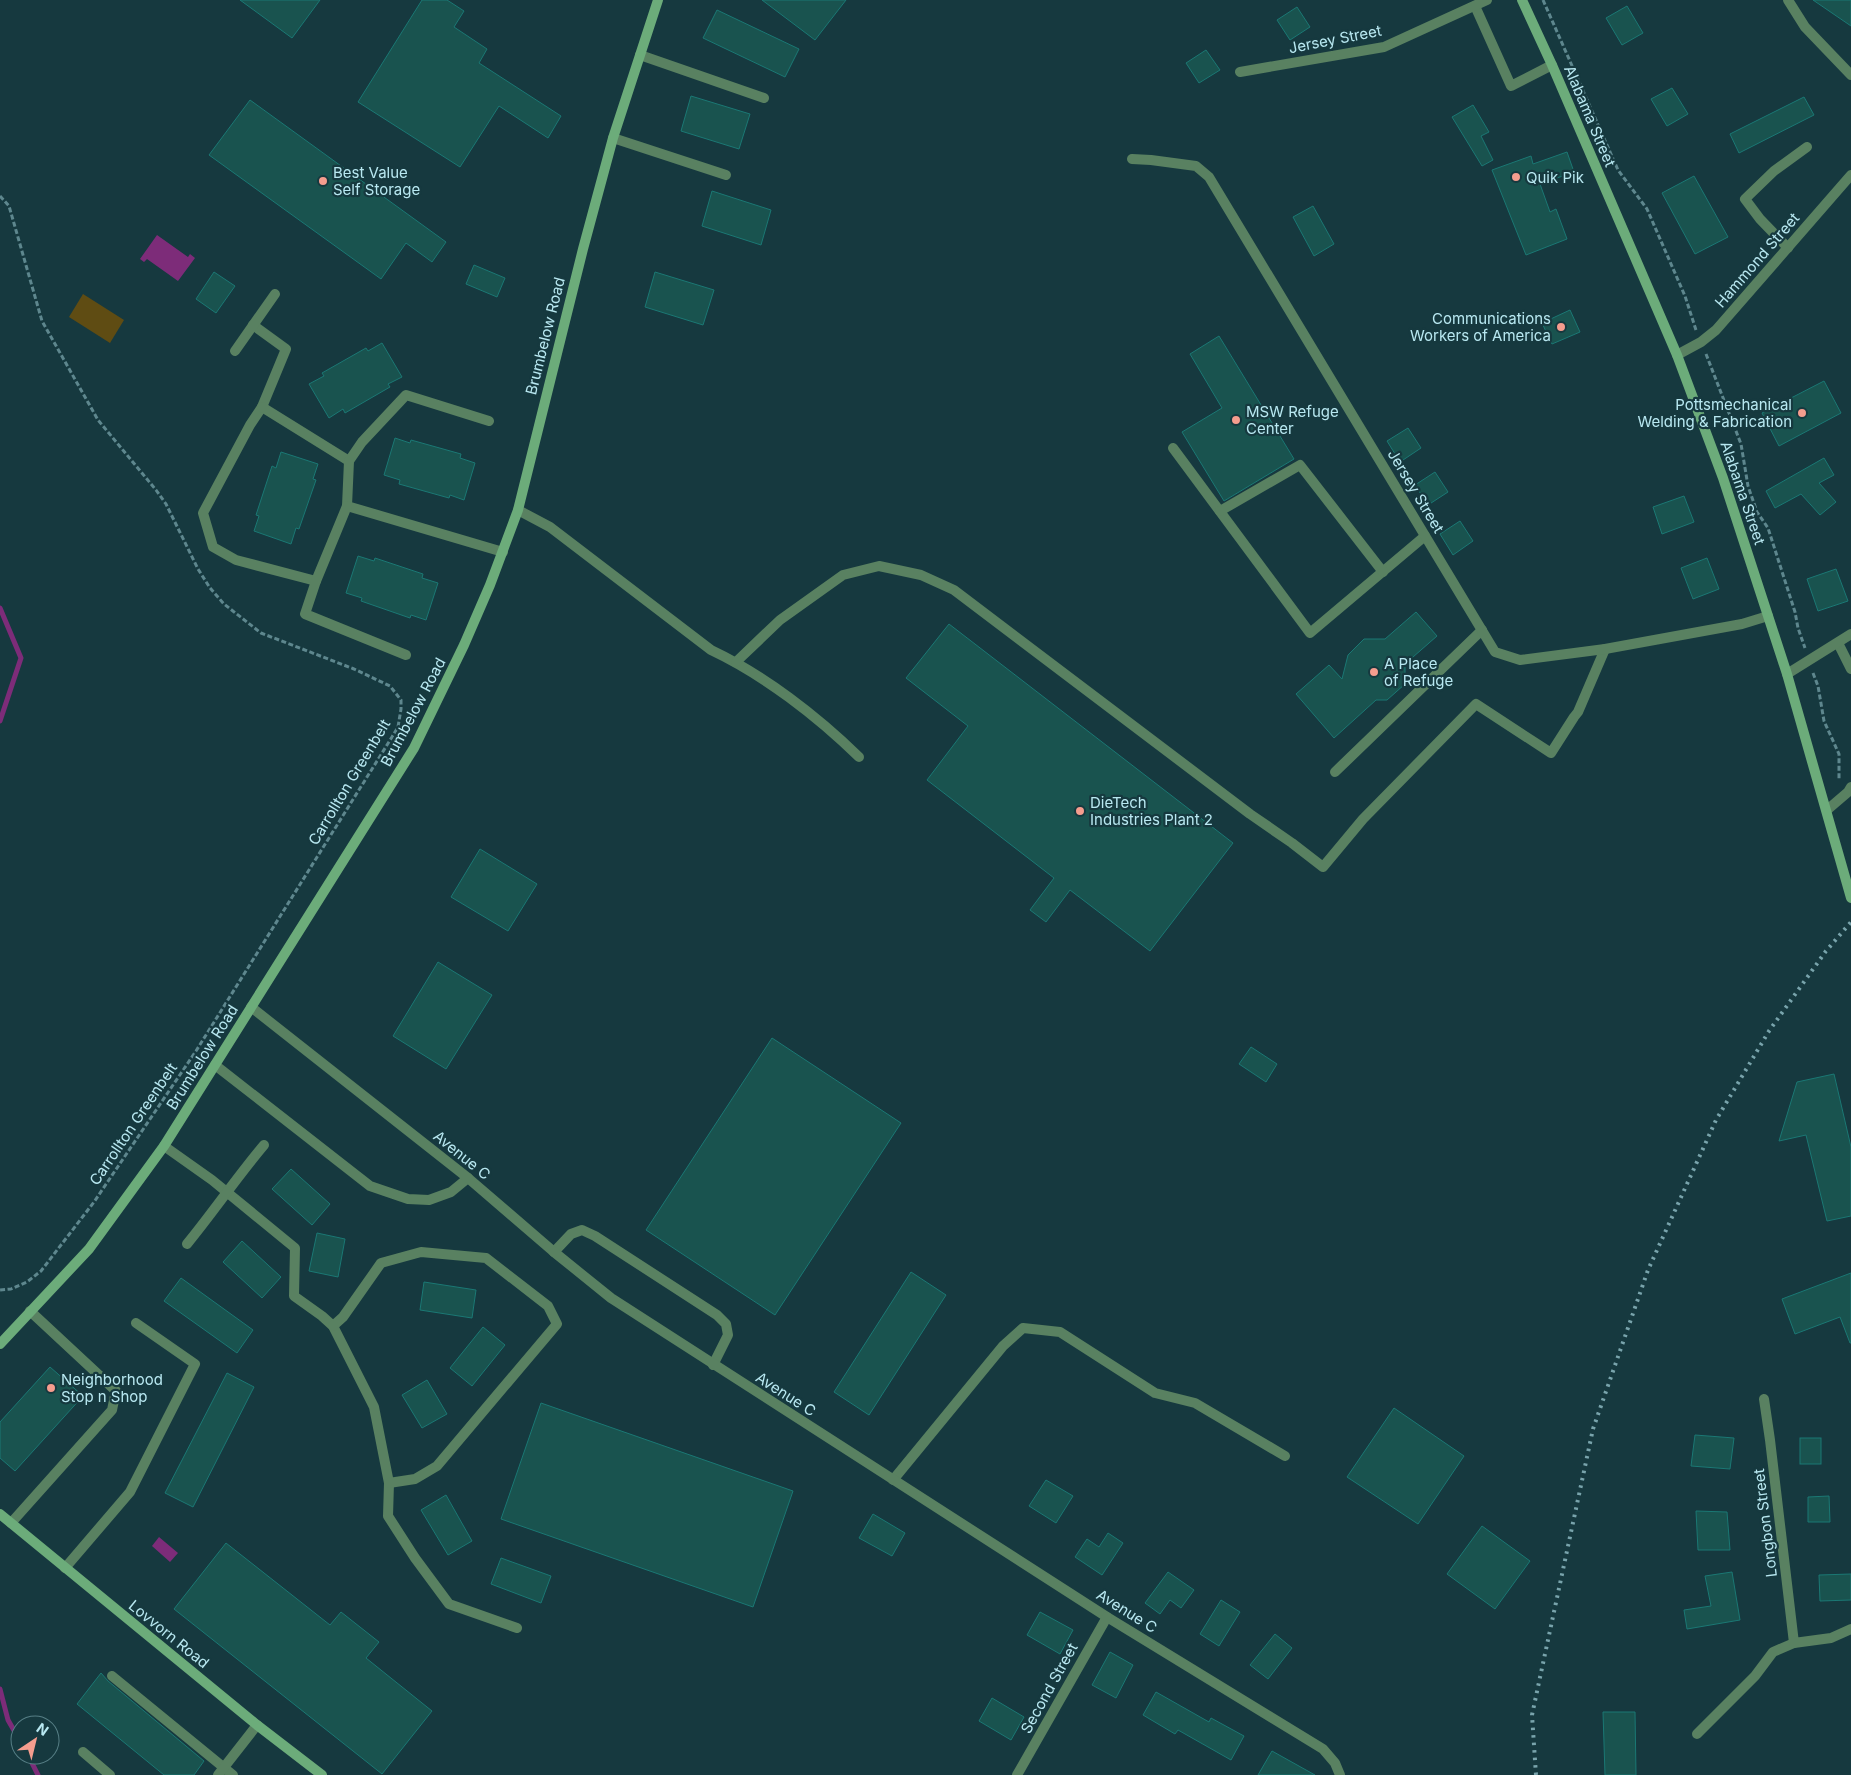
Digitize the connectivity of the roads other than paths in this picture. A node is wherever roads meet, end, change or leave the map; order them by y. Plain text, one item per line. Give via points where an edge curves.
1 (658, 0) edge
2 (1487, 0) edge
3 (1522, 0) edge
4 (1788, 0) edge
5 (1475, 6) junction
6 (640, 55) junction
7 (1552, 65) junction
8 (1240, 72) dead end
9 (1851, 75) edge
10 (764, 98) dead end
11 (613, 138) junction
12 (1807, 147) dead end
13 (1132, 159) dead end
14 (726, 175) dead end
15 (1851, 175) edge
16 (1788, 248) junction
17 (275, 294) dead end
18 (253, 325) junction
19 (235, 351) dead end
20 (1677, 355) junction
21 (262, 406) junction
22 (489, 421) dead end
23 (1172, 448) dead end
24 (349, 461) junction
25 (347, 506) junction
26 (518, 510) junction
27 (1220, 511) junction
28 (1426, 536) junction
29 (503, 552) junction
30 (1383, 572) junction
31 (316, 581) junction
32 (1768, 616) junction
33 (1482, 630) junction
34 (1851, 634) edge
35 (1838, 643) junction
36 (1604, 649) junction
37 (406, 655) dead end
38 (736, 662) junction
39 (1851, 669) edge
40 (1787, 674) junction
41 (859, 757) dead end
42 (1336, 772) dead end
43 (1851, 787) edge
44 (1827, 810) junction
45 (1851, 898) edge
46 (251, 1007) junction
47 (216, 1064) junction
48 (264, 1144) dead end
49 (164, 1146) junction
50 (468, 1178) junction
51 (228, 1193) junction
52 (187, 1244) dead end
53 (554, 1252) junction
54 (30, 1312) junction
55 (136, 1323) dead end
56 (332, 1326) junction
57 (0, 1344) edge
58 (713, 1365) junction
59 (1764, 1399) dead end
60 (1285, 1456) dead end
61 (893, 1480) junction
62 (389, 1482) junction
63 (0, 1514) edge
64 (11, 1522) junction
65 (65, 1568) junction
66 (1107, 1616) junction
67 (517, 1628) dead end
68 (1851, 1629) edge
69 (1794, 1643) junction
70 (112, 1676) dead end
71 (257, 1725) junction
72 (1697, 1734) dead end
73 (83, 1752) dead end
74 (220, 1771) edge
75 (110, 1775) edge
76 (232, 1775) edge
77 (322, 1775) edge
78 (1017, 1775) edge
79 (1340, 1775) edge

1 - 6 street, Brumbelow Road
2 - 5 street, Jersey Street
3 - 7 street, Alabama Street
4 - 9 street via 1805,27
5 - 7 street via 1511,86
5 - 8 street, Jersey Street via 1384,47
6 - 10 street
6 - 11 street, Brumbelow Road
7 - 20 street, Alabama Street
11 - 14 street
11 - 26 street, Brumbelow Road via 582,249
12 - 16 street via 1774,170 1745,199
13 - 28 street, Jersey Street via 1196,166 1209,177
15 - 16 street, Hammond Street
16 - 20 street, Hammond Street via 1716,330
17 - 18 street
18 - 19 street
18 - 21 street via 286,349
20 - 32 street, Alabama Street via 1723,478
21 - 24 street
21 - 31 street via 203,513 213,547 236,560
22 - 24 street via 406,395 362,442
23 - 27 street
24 - 25 street
25 - 29 street
25 - 31 street
26 - 29 street, Brumbelow Road
26 - 38 street via 550,527 711,650
27 - 30 street via 1300,465
27 - 30 street via 1310,633
28 - 30 street
28 - 33 street, Jersey Street
29 - 46 street, Brumbelow Road via 464,645 414,748
31 - 37 street via 305,614
32 - 36 street, Jersey Street via 1742,624
32 - 40 street, Alabama Street
33 - 36 street, Jersey Street via 1495,652 1520,660
33 - 42 street
34 - 35 street
35 - 39 street
35 - 40 street
36 - 38 street via 1578,712 1551,753 1476,704 1363,819 1323,867 954,590 920,575 879,566 843,575 780,620
38 - 41 street via 828,726
40 - 44 street, Alabama Street
43 - 44 street
44 - 45 street, Alabama Street
46 - 47 street, Brumbelow Road
46 - 50 street, Avenue C
47 - 49 street, Brumbelow Road
47 - 50 street via 370,1186 408,1200 429,1200 451,1192
48 - 51 street
49 - 51 street
49 - 54 street, Brumbelow Road via 89,1249
50 - 53 street, Avenue C
51 - 52 street
51 - 56 street via 295,1248 294,1296
53 - 58 street, Avenue C via 611,1298
53 - 58 street via 571,1234 582,1230 717,1315 726,1324 728,1335
54 - 57 street, Brumbelow Road
54 - 64 street via 116,1391 112,1410
55 - 65 street via 195,1364 130,1492
56 - 62 street via 374,1408
56 - 62 street via 343,1317 381,1263 421,1252 486,1258 548,1306 557,1324 437,1466 414,1479
58 - 61 street, Avenue C
59 - 69 street, Longbon Street
60 - 61 street via 1195,1403 1155,1393 1060,1332 1023,1328 1003,1346
61 - 66 street, Avenue C
62 - 67 street via 388,1516 448,1604
63 - 64 street, Lovvorn Road
64 - 65 street, Lovvorn Road
65 - 71 street, Lovvorn Road
66 - 78 street, Second Street
66 - 79 street, Avenue C via 1323,1749 1335,1762
68 - 69 street via 1831,1638
69 - 72 street via 1773,1652 1755,1676
70 - 74 street
71 - 74 street
71 - 77 street, Lovvorn Road
73 - 75 street
74 - 76 street

